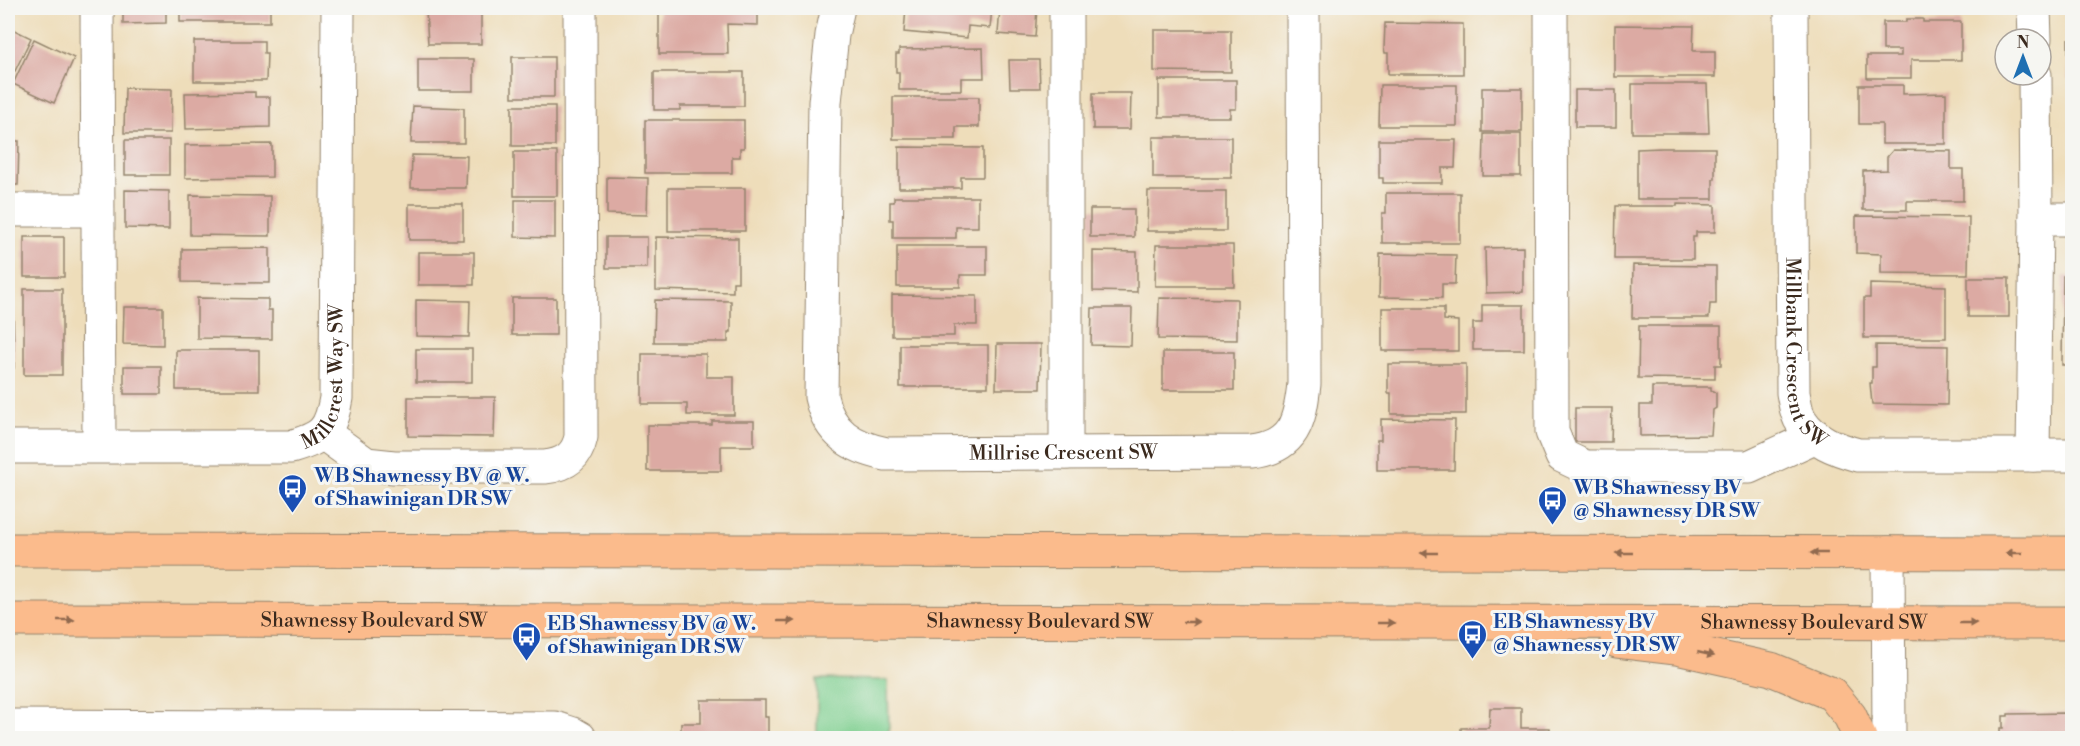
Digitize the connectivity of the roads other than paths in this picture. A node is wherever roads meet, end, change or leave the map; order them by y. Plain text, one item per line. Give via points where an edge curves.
1 (97, 8) edge
2 (338, 8) edge
3 (580, 8) edge
4 (838, 8) edge
5 (1066, 8) edge
6 (1303, 8) edge
7 (1551, 8) edge
8 (1791, 8) edge
9 (2034, 8) edge
10 (2034, 27) edge
11 (2035, 87) edge
12 (8, 210) edge
13 (96, 210) junction
14 (2036, 219) junction
15 (2073, 219) edge
16 (323, 433) junction
17 (1816, 436) junction
18 (99, 446) junction
19 (8, 447) edge
20 (1065, 453) junction
21 (2032, 455) junction
22 (2073, 455) edge
23 (8, 550) edge
24 (1888, 553) junction
25 (2073, 553) edge
26 (8, 620) edge
27 (1461, 623) junction
28 (1889, 623) junction
29 (2073, 623) edge
30 (8, 726) edge
31 (154, 733) edge
32 (580, 738) edge
33 (1860, 738) edge
34 (1889, 738) edge

1 - 13 street
2 - 16 street, Millcrest Way SW via 336,398 332,420
3 - 16 street via 581,437 574,454 568,460 545,467 394,467 366,464
4 - 20 street, Millrise Crescent SW via 825,102 820,384 825,414 851,442 886,454
5 - 20 street
6 - 20 street, Millrise Crescent SW via 1304,384 1297,423 1281,443 1269,450
7 - 17 street via 1552,432 1562,456 1585,467 1749,467
8 - 17 street, Millbank Crescent SW via 1793,393 1800,420
9 - 10 street
11 - 14 street
12 - 13 street
13 - 18 street
14 - 15 street
14 - 21 street
16 - 18 street, Millcrest Way SW via 291,447
17 - 21 street, Millbank Crescent SW via 1832,448 1858,455
18 - 19 street, Millcrest Way SW
21 - 22 street, Millbank Crescent SW
24 -> 23 main road
25 -> 24 main road
24 - 28 street
26 -> 27 main road, Shawnessy Boulevard SW
27 - 28 main road, Shawnessy Boulevard SW
27 -> 33 main road via 1676,648 1772,669 1832,694 1850,716
28 -> 29 main road, Shawnessy Boulevard SW
28 - 34 street
30 - 31 street
31 - 32 street via 555,728

